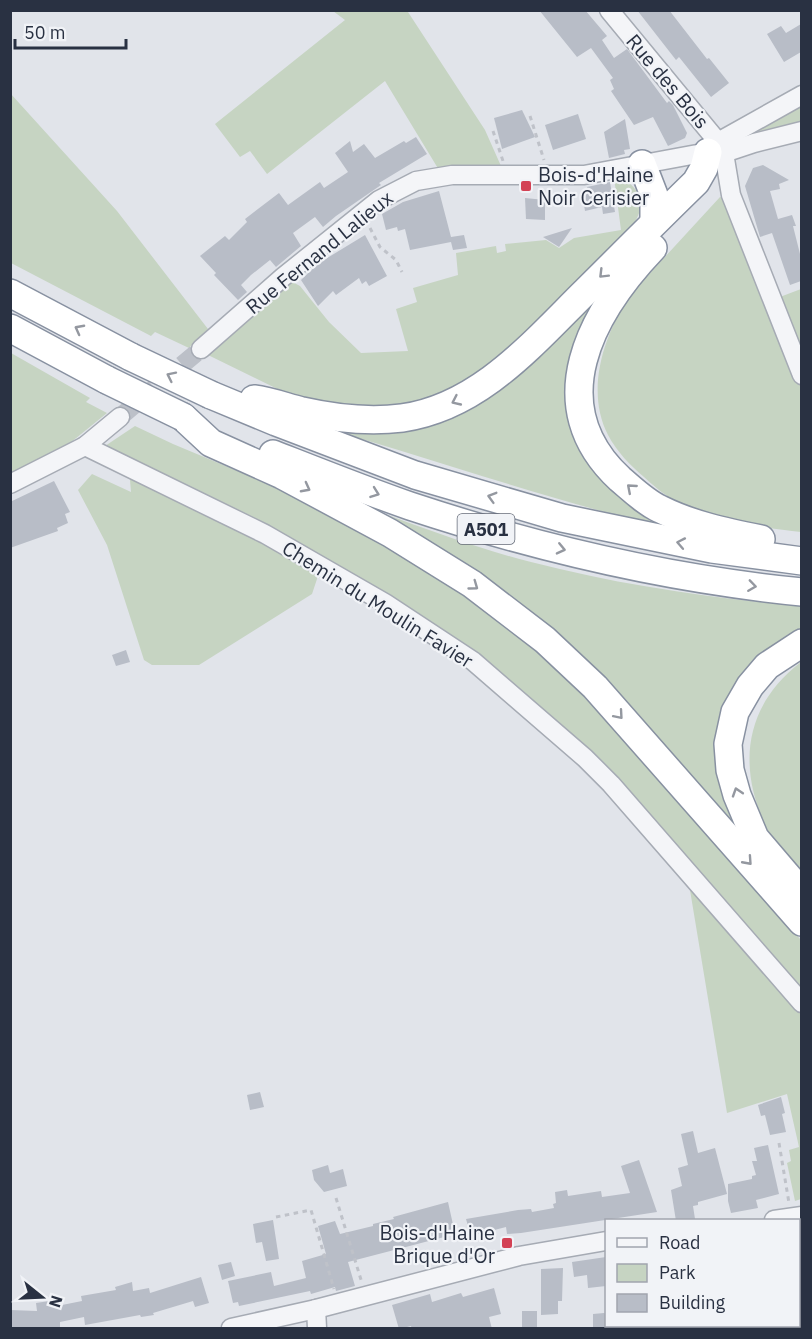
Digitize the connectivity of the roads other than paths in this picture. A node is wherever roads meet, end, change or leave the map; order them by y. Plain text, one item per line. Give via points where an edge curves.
1 (609, 10) edge
2 (801, 95) edge
3 (801, 131) edge
4 (717, 149) junction
5 (642, 164) junction
6 (654, 222) junction
7 (10, 292) edge
8 (10, 328) edge
9 (201, 349) tunnel mouth
10 (801, 375) edge
11 (211, 395) junction
12 (120, 417) tunnel mouth
13 (183, 417) junction
14 (85, 446) junction
15 (10, 484) edge
16 (801, 552) edge
17 (801, 561) edge
18 (801, 592) edge
19 (801, 643) edge
20 (801, 893) edge
21 (801, 922) edge
22 (801, 1003) edge
23 (605, 1241) edge
24 (316, 1309) junction
25 (231, 1329) edge
26 (317, 1329) edge

1 - 4 street, Rue des Bois
2 - 4 street, Rue Fernand Lalieux
3 - 4 street, Rue Fernand Lalieux
4 - 5 street, Rue Fernand Lalieux
4 - 6 highway via 700,176
4 - 10 street
16 -> 4 highway via 682,519 658,508 606,466 583,424 580,376 598,320 633,269 715,183 722,169
5 - 6 highway via 654,195
5 - 9 street, Rue Fernand Lalieux via 585,175 452,175 427,178 394,191 283,277
6 -> 11 highway via 514,362 455,402 402,418 373,418 302,411 266,400
11 -> 7 highway, A501, bridge
8 - 13 highway, A501, bridge
17 -> 11 highway, A501 via 712,549 562,518 415,475
12 - 14 street
13 -> 18 highway, A501 via 387,497 479,528 626,565
13 -> 21 highway via 211,442 390,533 472,584 545,640 595,687
14 - 15 street
14 - 22 street, Chemin du Moulin Favier via 265,534 385,603 473,661 610,784
20 -> 19 highway via 755,838 737,795 728,744 735,712 750,686 767,666
23 - 24 street via 519,1256
24 - 25 street
24 - 26 street

